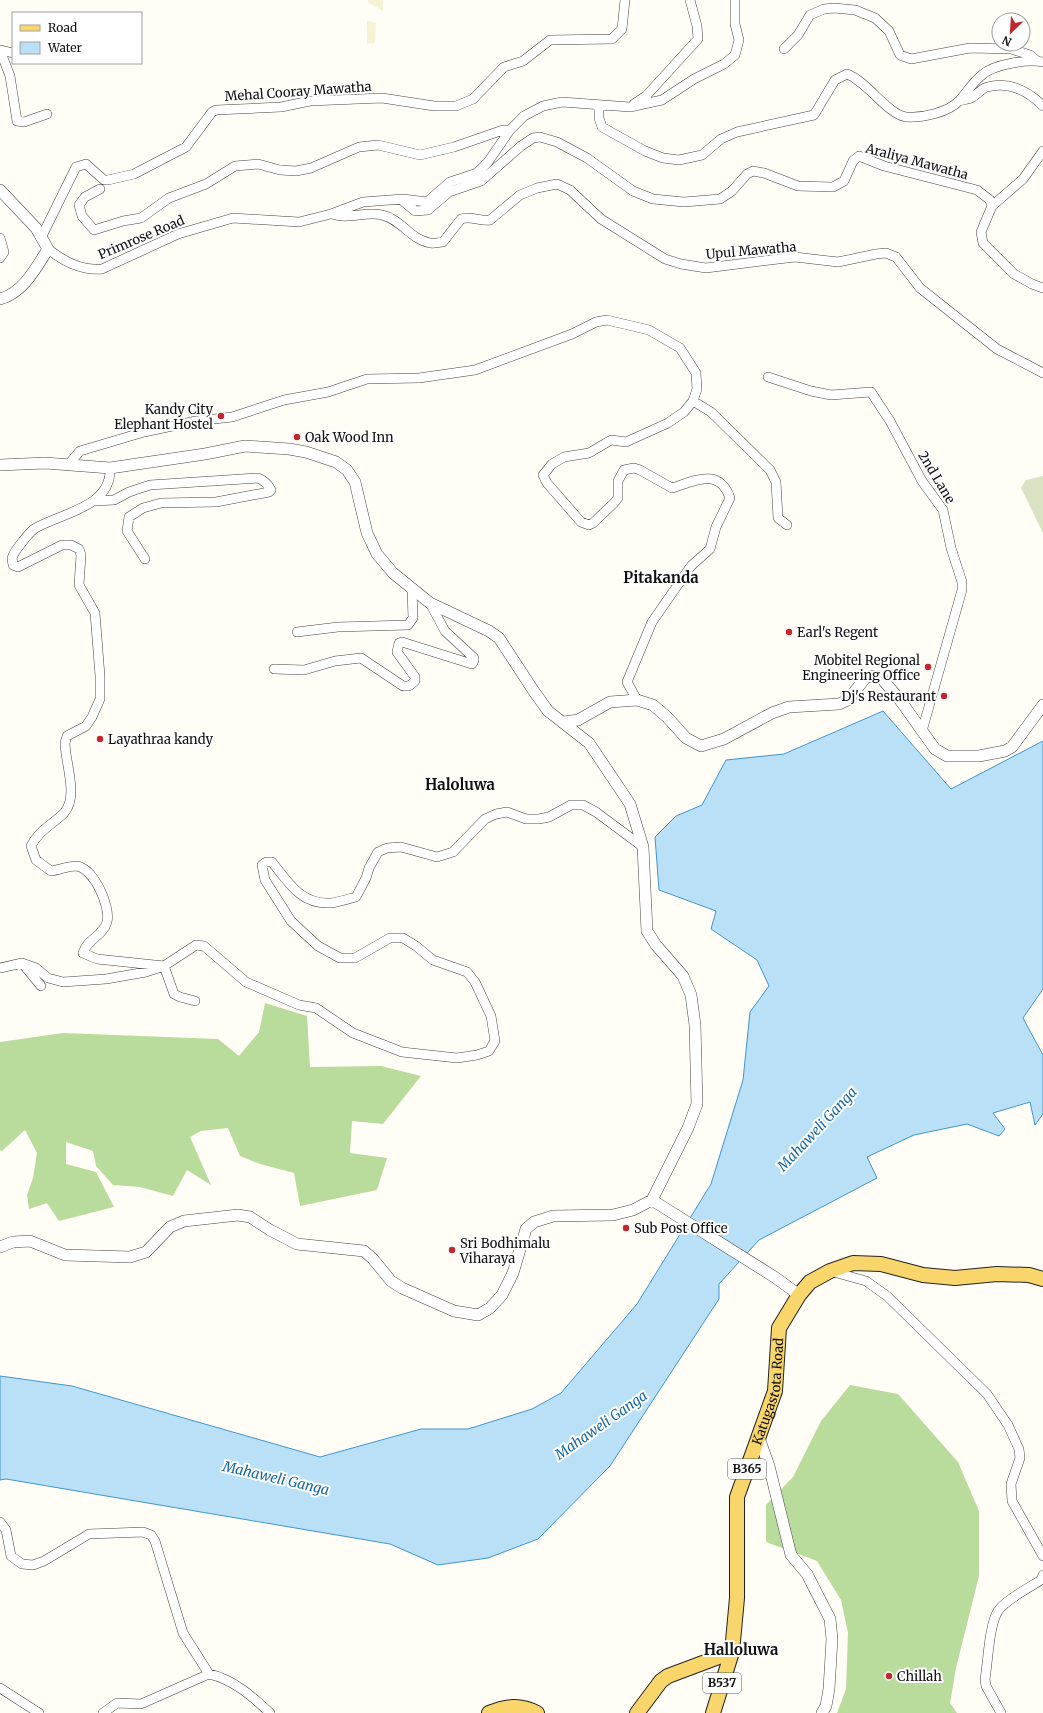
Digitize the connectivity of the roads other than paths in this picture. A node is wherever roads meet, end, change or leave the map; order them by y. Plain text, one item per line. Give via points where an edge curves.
1 (625, 0) edge
2 (690, 0) edge
3 (735, 0) edge
4 (784, 49) dead end
5 (1, 50) edge
6 (12, 53) edge
7 (1040, 61) edge
8 (959, 102) junction
9 (599, 105) junction
10 (1043, 106) edge
11 (630, 108) junction
12 (47, 114) dead end
13 (510, 130) junction
14 (1043, 151) edge
15 (100, 189) dead end
16 (0, 190) edge
17 (403, 199) junction
18 (992, 206) junction
19 (331, 214) junction
20 (0, 238) edge
21 (41, 238) junction
22 (48, 249) junction
23 (0, 258) edge
24 (1043, 288) edge
25 (2, 297) edge
26 (1043, 373) edge
27 (768, 377) dead end
28 (693, 401) junction
29 (0, 465) edge
30 (68, 465) junction
31 (110, 468) junction
32 (95, 501) junction
33 (787, 525) dead end
34 (145, 559) dead end
35 (412, 589) junction
36 (430, 603) junction
37 (297, 632) dead end
38 (274, 669) dead end
39 (637, 700) junction
40 (1043, 705) edge
41 (564, 722) junction
42 (922, 731) junction
43 (642, 847) junction
44 (22, 963) junction
45 (164, 966) junction
46 (0, 968) edge
47 (41, 986) dead end
48 (195, 1001) dead end
49 (652, 1200) junction
50 (0, 1248) edge
51 (830, 1271) junction
52 (1043, 1279) edge
53 (799, 1295) junction
54 (758, 1435) junction
55 (0, 1522) edge
56 (1043, 1556) edge
57 (1043, 1575) edge
58 (732, 1652) junction
59 (208, 1674) junction
60 (0, 1688) edge
61 (39, 1713) edge
62 (103, 1713) edge
63 (270, 1713) edge
64 (489, 1713) edge
65 (537, 1713) edge
66 (637, 1713) edge
67 (712, 1713) edge
68 (822, 1713) edge
69 (1001, 1713) edge

1 - 21 street, Mehal Cooray Mawatha via 622,29 612,39 550,40 522,61 504,67 473,99 456,106 434,106 382,98 310,101 281,107 216,110 186,147 134,174 104,180 86,164 81,164 76,167
2 - 11 street via 698,39 646,96
3 - 11 street, Primrose Road via 735,24 739,40 735,55 662,100
4 - 7 street via 798,35 810,15 824,8 834,8 855,10 875,18 889,31 900,55 911,60 970,48 1011,49
5 - 6 street
5 - 12 street via 10,76 17,121 24,122
7 - 8 street via 1011,63 989,70
8 - 9 street via 928,116 905,117 895,113 856,77 847,74 835,80 814,115 737,132 721,139 702,155 679,160 663,158 645,151 602,127
8 - 10 street via 986,88 1002,85 1022,89
9 - 11 street, Primrose Road
9 - 13 street, Primrose Road via 562,102 543,106 524,116
13 - 15 street via 420,155 378,145 360,147 311,168 296,171 258,164 235,166 206,184 169,198 141,218 94,230 82,216 79,205 85,197
13 - 17 street, Primrose Road via 488,162 477,173 450,182 427,202
14 - 18 street via 1023,179
16 - 21 street via 36,228
17 - 18 street, Araliya Mawatha via 415,211 428,210 449,192 481,181 521,146 533,138 540,137 557,142 587,158 633,191 653,199 684,202 720,199 753,171 798,186 833,186 844,181 853,161 859,156 884,166 977,190 990,200
17 - 19 street, Primrose Road via 363,202
18 - 24 street via 981,232 983,243 1014,274
19 - 22 street, Primrose Road via 299,222 233,218 178,234 102,269 84,268
19 - 26 street, Upul Mawatha via 381,214 394,219 417,238 431,244 443,242 465,217 490,220 520,196 537,188 557,184 570,190 601,219 665,259 681,264 706,268 795,257 838,262 886,253 896,257 920,288 998,349
20 - 23 street via 4,252
21 - 22 street
22 - 25 street via 31,276 19,288
27 - 42 street, 2nd Lane via 831,395 871,392 890,421 922,481 943,510 962,590
28 - 30 street via 697,389 696,373 680,348 649,330 607,320 596,322 572,334 475,370 419,378 367,379 328,392 284,400 232,417 196,421 144,432 80,451
28 - 33 street via 711,412 770,470 776,482 778,518
28 - 39 street via 684,412 668,423 626,442 611,440 589,453 564,457 552,464 544,475 547,484 581,522 589,525 618,498 618,481 624,470 640,470 672,488 707,478 717,480 727,490 730,498 716,527 710,549 691,566 652,622 627,682
29 - 30 street
30 - 31 street
31 - 32 street via 108,484
31 - 35 street via 245,446 289,449 336,462 347,470 355,482 367,533 377,554 393,574
32 - 34 street via 114,500 150,485 258,478 270,488 269,492 216,502 161,503 143,508 128,517 127,531
32 - 45 street via 33,530 12,558 13,565 18,567 62,544 79,549 82,555 79,585 95,613 100,676 100,699 92,717 86,726 68,736 65,743 72,794 65,811 35,838 31,846 36,860 51,871 76,866 83,869 100,889 106,906 107,921 102,932 85,946 83,953 97,959
35 - 36 street
35 - 37 street via 413,618 408,625 352,626
36 - 38 street via 445,631 474,658 472,664 402,642 399,643 397,652 415,677 415,681 409,686 402,686 361,658 335,660 304,670
36 - 41 street via 489,630 499,638 548,711
39 - 41 street via 610,702 578,720
39 - 42 street via 653,705 668,717 686,738 702,746 724,739 772,713 789,707 839,704 848,700 866,677 877,676 900,700
40 - 42 street via 1012,747 1005,751 980,756 947,756 935,749
41 - 43 street via 589,743 630,804
43 - 45 street via 596,812 583,806 571,805 539,819 526,819 507,812 496,814 485,819 453,852 437,857 401,847 387,848 378,852 356,897 330,903 307,900 298,894 272,862 262,865 265,880 291,920 318,946 334,955 340,958 355,958 390,938 403,938 433,960 467,972 475,982 491,1016 495,1041 489,1051 477,1056 457,1058 402,1052 380,1044 353,1032 316,1008 299,1004 246,982 204,946 196,946
43 - 49 street via 647,931 683,976 691,995 695,1025 697,1104 688,1128
44 - 45 street via 36,968 48,978 63,982 106,979
44 - 46 street
44 - 47 street
45 - 48 street via 174,994
49 - 50 street via 633,1210 613,1215 552,1216 534,1222 526,1229 513,1273 502,1294 490,1308 478,1315 454,1311 402,1288 391,1281 364,1251 297,1244 250,1217 238,1214 184,1221 170,1227 146,1252 130,1257 65,1255 30,1241 13,1242
49 - 53 street
51 - 52 main road, Katugastota Road / B365 via 853,1263 881,1264 923,1275 955,1278 997,1274 1029,1275
51 - 53 main road, Katugastota Road / B365 via 810,1282
51 - 56 street via 866,1282 887,1296 987,1394 1008,1425 1019,1450 1020,1458 1011,1484 1012,1501
53 - 54 main road, Katugastota Road / B365 via 779,1328 775,1391
54 - 58 main road, Katugastota Road / B365 via 737,1497 737,1598
54 - 68 street via 769,1466 791,1555 807,1574 830,1619 832,1639 829,1689
55 - 59 street via 6,1530 11,1556 22,1564 33,1565 89,1534 143,1532 150,1535 155,1541 182,1633
57 - 69 street via 1041,1580 997,1611 985,1679 986,1686
58 - 66 main road via 668,1676 661,1681
58 - 67 main road, B537
59 - 62 street via 141,1704 117,1703
59 - 63 street via 220,1677 251,1694
60 - 61 street
64 - 65 main road via 520,1706

